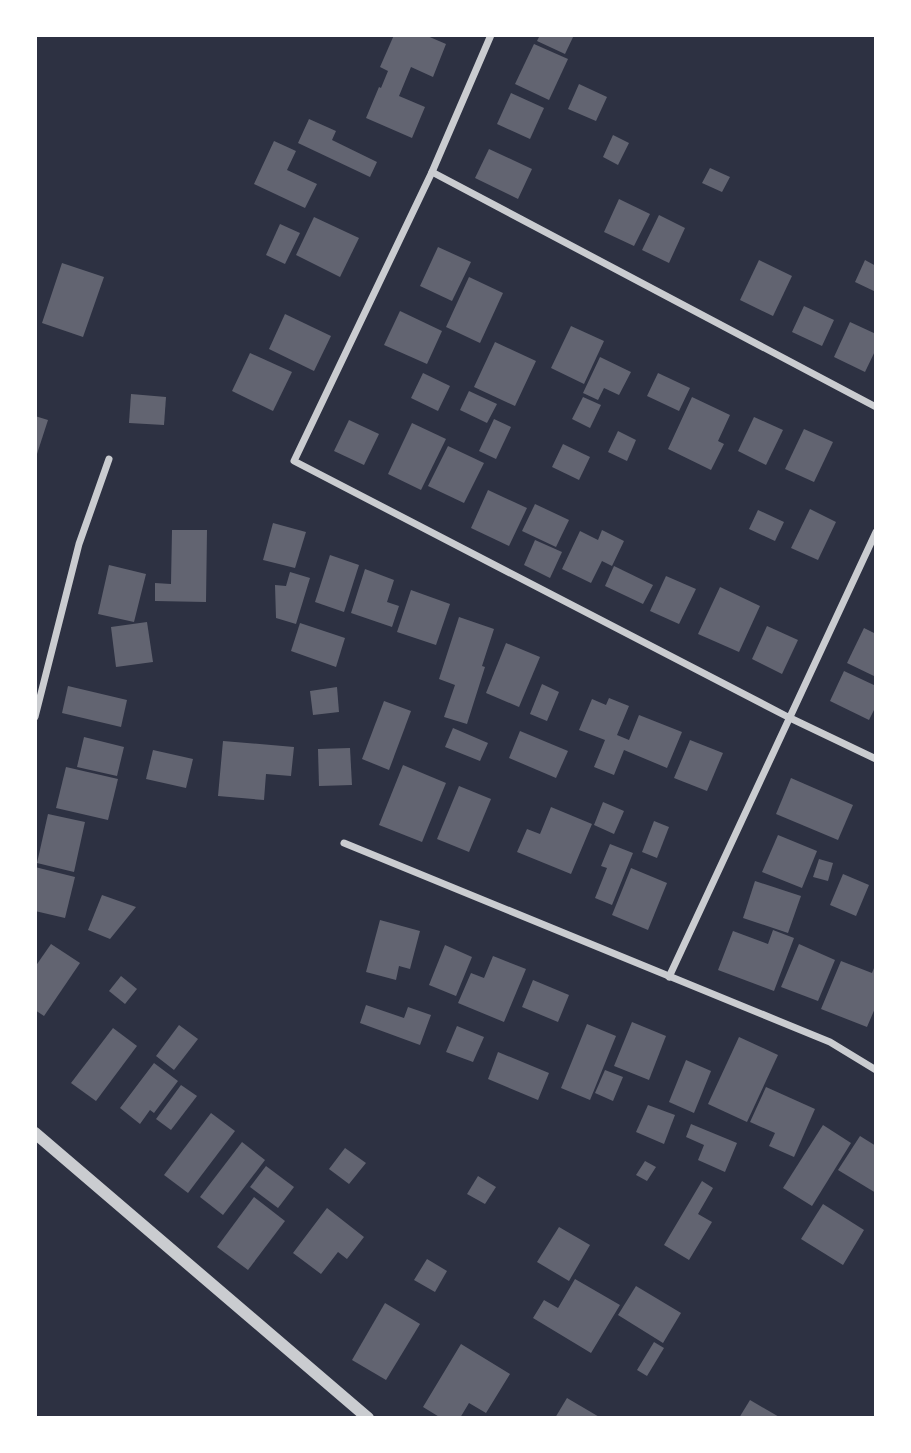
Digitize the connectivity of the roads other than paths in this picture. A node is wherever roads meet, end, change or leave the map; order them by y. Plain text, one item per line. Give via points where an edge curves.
1 (491, 35) edge
2 (432, 173) junction
3 (876, 407) edge
4 (109, 459) dead end
5 (876, 532) edge
6 (35, 717) edge
7 (788, 717) junction
8 (876, 759) edge
9 (344, 843) dead end
10 (669, 977) junction
11 (876, 1070) edge
12 (35, 1133) edge
13 (368, 1418) edge

1 - 2 street
2 - 3 street
2 - 7 street via 294,461
4 - 6 street via 79,544
5 - 7 street
7 - 8 street
7 - 10 street
9 - 10 street
10 - 11 street via 830,1042
12 - 13 street

